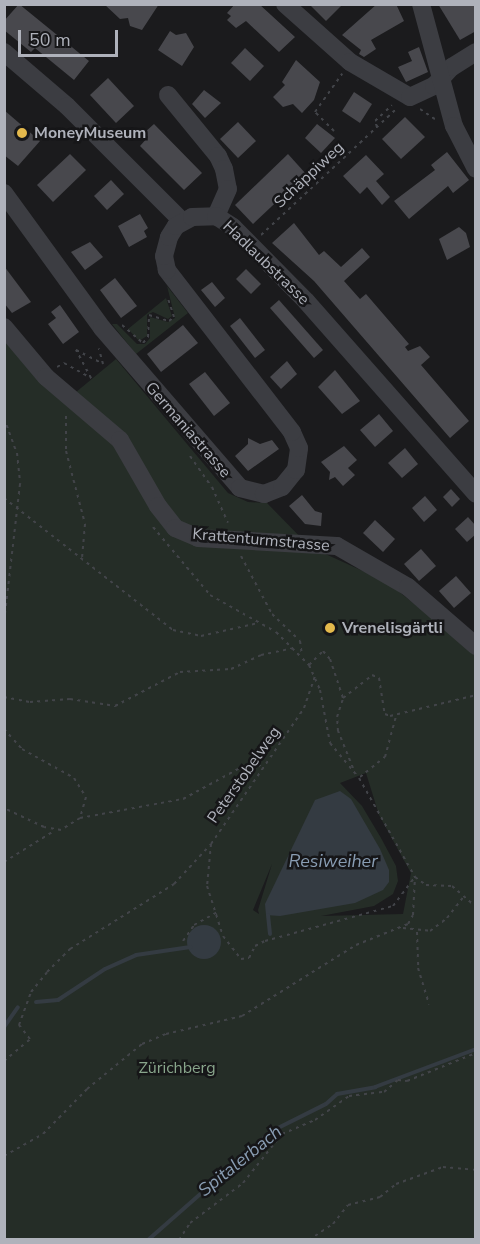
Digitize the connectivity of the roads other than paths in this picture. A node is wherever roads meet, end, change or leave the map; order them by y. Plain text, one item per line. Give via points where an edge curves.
1 (285, 4) edge
2 (422, 4) edge
3 (4, 52) edge
4 (476, 52) edge
5 (443, 76) junction
6 (168, 94) dead end
7 (476, 169) edge
8 (4, 193) edge
9 (216, 216) junction
10 (182, 221) junction
11 (4, 327) edge
12 (476, 495) edge
13 (476, 646) edge

1 - 5 street via 350,62 410,97 434,86
2 - 5 street
3 - 10 street via 68,106
4 - 5 street
5 - 7 street via 454,126
6 - 9 street via 221,163 228,189
8 - 10 street, Germaniastrasse via 102,328 230,480 252,493 276,490 296,470 297,441 167,270 166,242
9 - 10 street, Hadlaubstrasse
9 - 12 street, Hadlaubstrasse via 234,227 306,301
11 - 13 street, Krattenturmstrasse via 52,374 69,399 104,424 125,447 175,528 198,538 337,546 384,572

